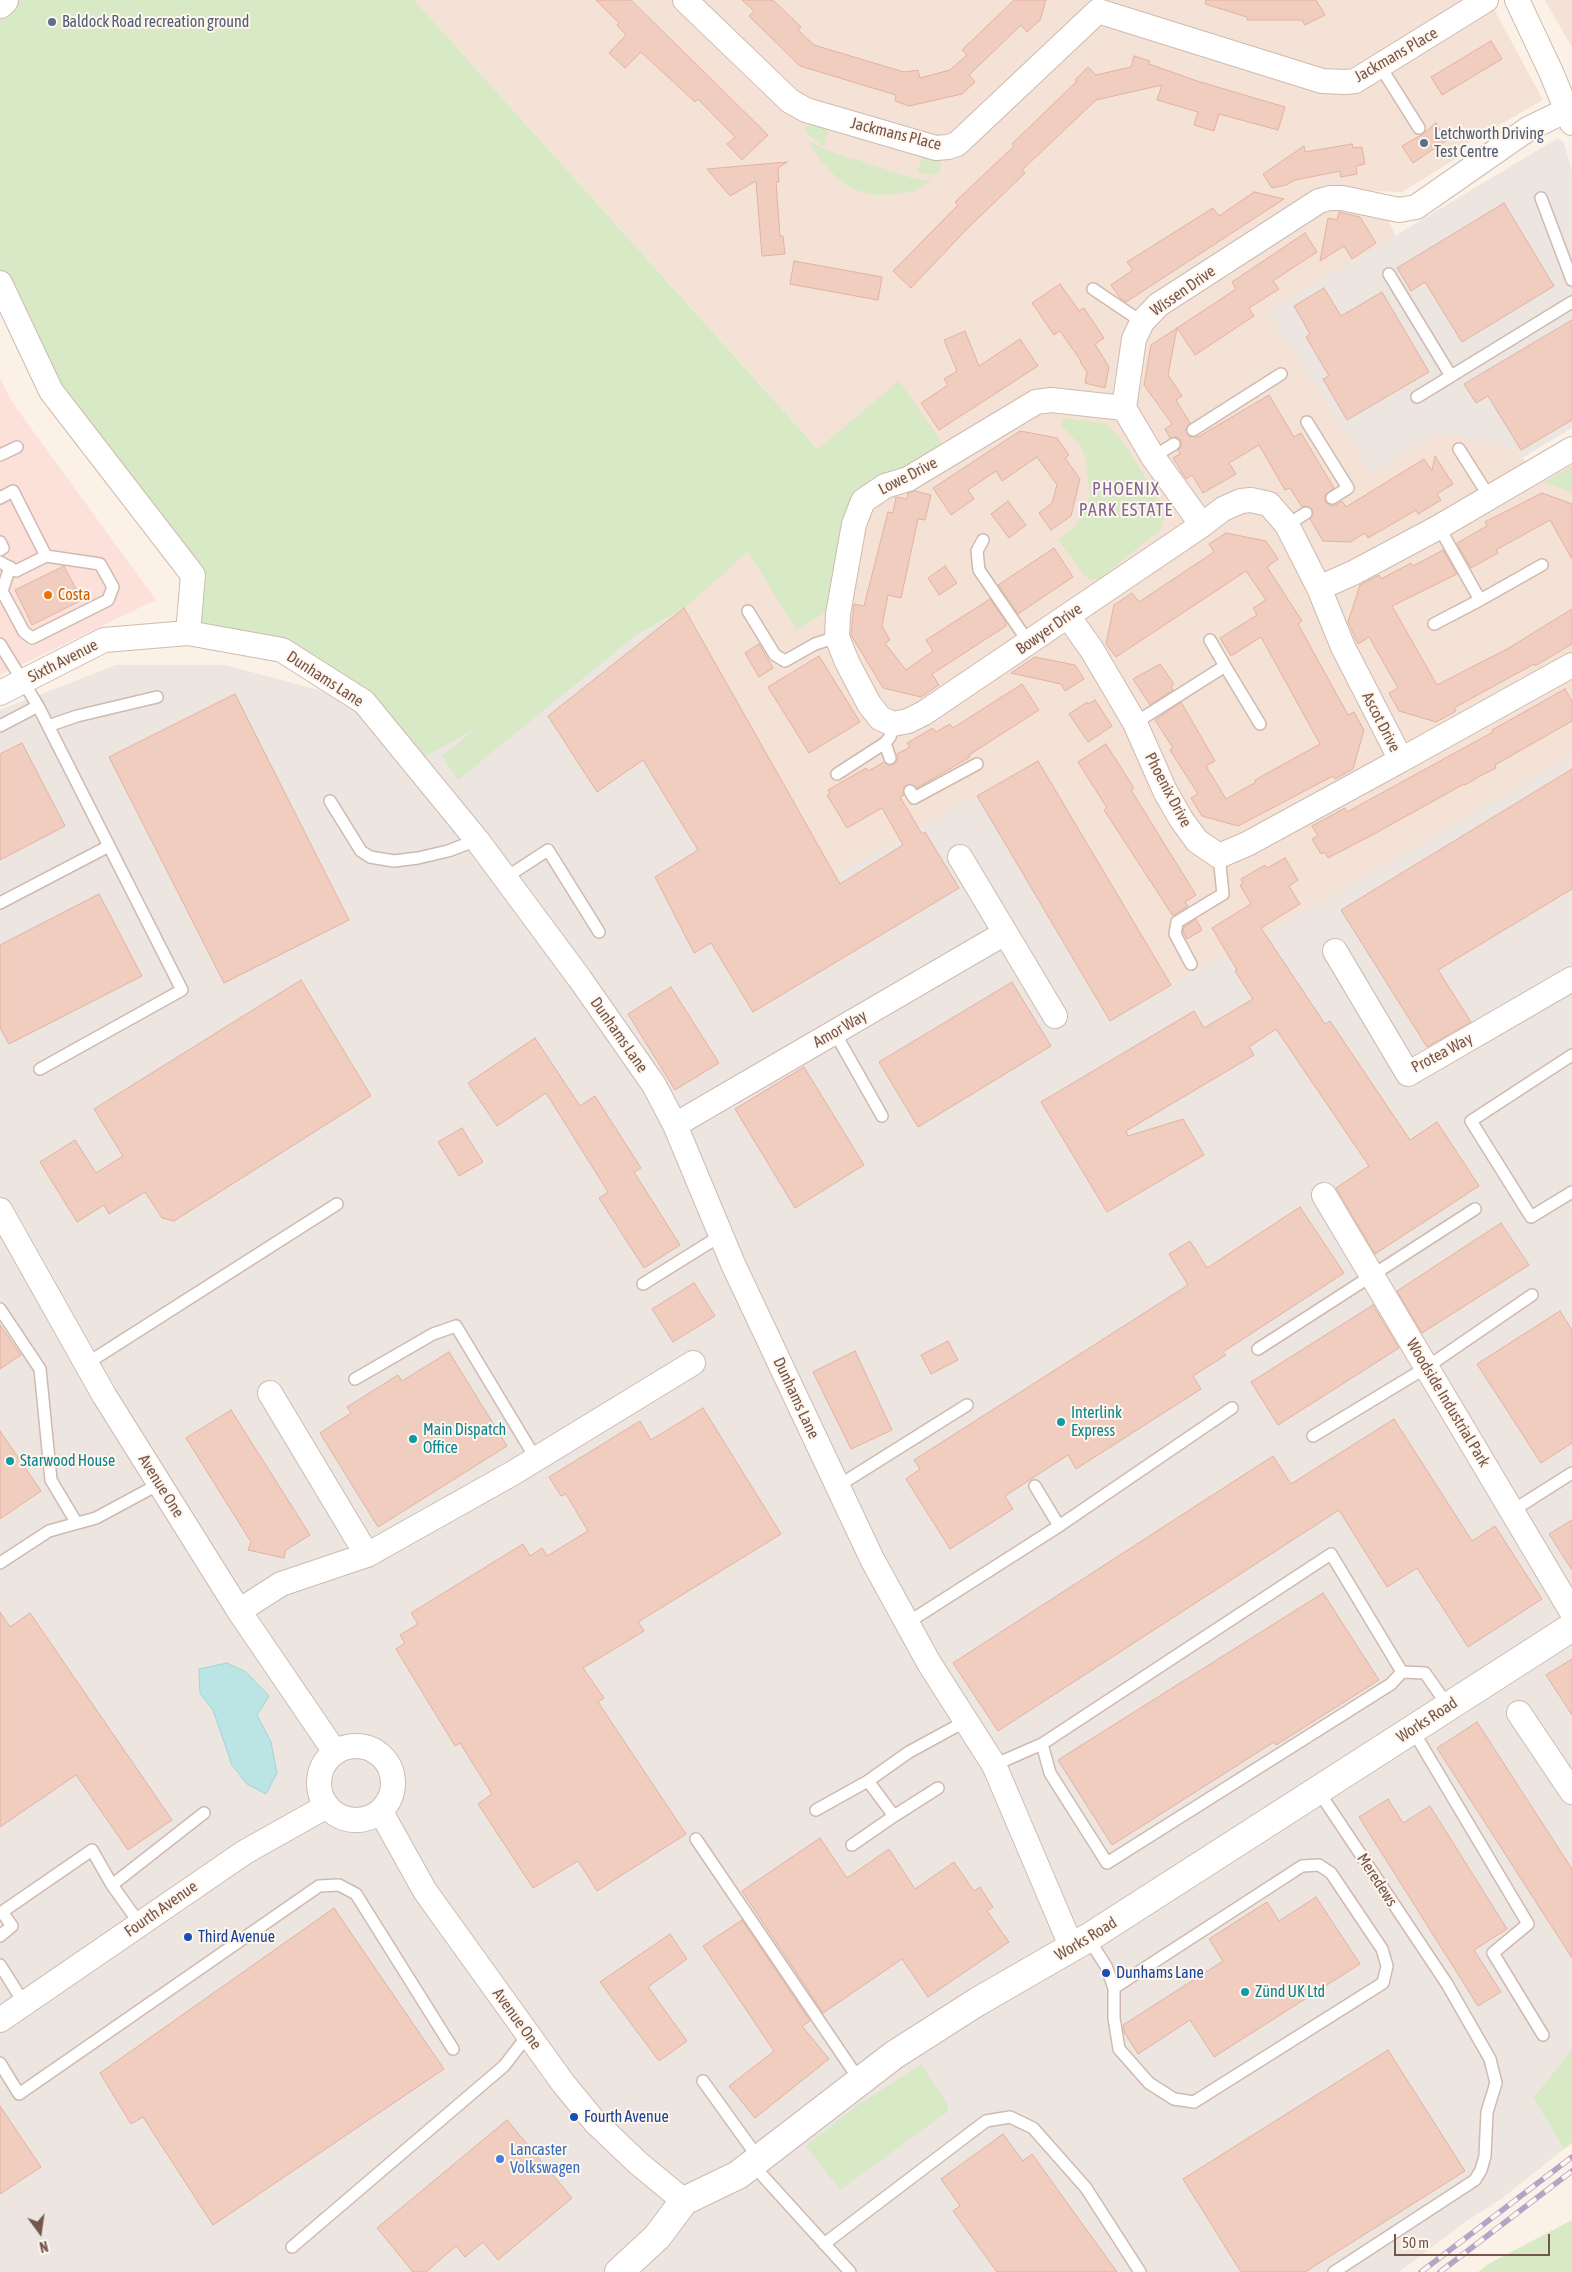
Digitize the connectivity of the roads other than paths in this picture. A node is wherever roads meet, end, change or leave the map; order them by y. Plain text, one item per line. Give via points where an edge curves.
1 (4, 0) edge
2 (685, 0) edge
3 (1486, 0) edge
4 (1516, 0) edge
5 (0, 4) edge
6 (1097, 6) edge
7 (1380, 66) junction
8 (1569, 116) edge
9 (1419, 128) dead end
10 (1541, 198) dead end
11 (1389, 274) dead end
12 (1572, 280) edge
13 (0, 284) edge
14 (1093, 289) dead end
15 (1572, 302) edge
16 (1142, 322) junction
17 (1281, 374) dead end
18 (1451, 376) junction
19 (1417, 397) dead end
20 (1124, 408) junction
21 (1307, 422) dead end
22 (1193, 430) dead end
23 (1174, 444) dead end
24 (17, 447) dead end
25 (1459, 449) dead end
26 (1572, 449) edge
27 (0, 455) edge
28 (1154, 457) junction
29 (0, 498) edge
30 (1332, 498) dead end
31 (1490, 498) junction
32 (1202, 525) junction
33 (1439, 526) junction
34 (983, 540) dead end
35 (0, 542) edge
36 (0, 550) edge
37 (46, 556) junction
38 (5, 565) edge
39 (1542, 565) dead end
40 (1320, 588) junction
41 (1480, 600) junction
42 (748, 611) dead end
43 (1068, 616) junction
44 (1434, 624) dead end
45 (188, 633) junction
46 (837, 637) junction
47 (1210, 640) dead end
48 (0, 644) edge
49 (1029, 644) junction
50 (1572, 665) edge
51 (1225, 666) junction
52 (23, 682) junction
53 (0, 693) edge
54 (157, 697) dead end
55 (38, 706) junction
56 (1135, 723) junction
57 (1260, 724) dead end
58 (0, 726) edge
59 (48, 726) junction
60 (889, 734) junction
61 (890, 758) dead end
62 (1401, 760) junction
63 (977, 764) dead end
64 (836, 774) dead end
65 (910, 791) dead end
66 (330, 801) dead end
67 (477, 840) junction
68 (109, 846) junction
69 (1220, 856) junction
70 (960, 857) dead end
71 (505, 878) junction
72 (0, 903) edge
73 (599, 932) dead end
74 (1005, 934) junction
75 (1335, 951) dead end
76 (1190, 964) dead end
77 (1572, 979) edge
78 (1055, 1016) dead end
79 (835, 1032) junction
80 (1572, 1055) edge
81 (40, 1069) dead end
82 (882, 1116) dead end
83 (675, 1125) junction
84 (1572, 1192) edge
85 (1324, 1195) dead end
86 (338, 1204) dead end
87 (1475, 1209) dead end
88 (0, 1210) edge
89 (720, 1236) junction
90 (1373, 1275) junction
91 (643, 1284) dead end
92 (1532, 1295) dead end
93 (0, 1309) edge
94 (1258, 1349) dead end
95 (693, 1363) dead end
96 (86, 1364) junction
97 (1427, 1367) junction
98 (355, 1379) dead end
99 (270, 1393) dead end
100 (968, 1405) dead end
101 (1232, 1408) dead end
102 (1313, 1436) dead end
103 (536, 1459) junction
104 (1572, 1473) edge
105 (160, 1484) junction
106 (838, 1486) junction
107 (1035, 1486) dead end
108 (1512, 1511) junction
109 (76, 1522) junction
110 (1059, 1526) junction
111 (368, 1555) junction
112 (0, 1563) edge
113 (239, 1612) junction
114 (1572, 1612) edge
115 (907, 1623) junction
116 (1572, 1627) edge
117 (1402, 1672) junction
118 (1448, 1706) junction
119 (1519, 1713) dead end
120 (966, 1721) junction
121 (1412, 1729) junction
122 (1042, 1744) junction
123 (335, 1752) junction
124 (994, 1765) junction
125 (868, 1781) junction
126 (938, 1788) dead end
127 (1319, 1792) junction
128 (1572, 1792) edge
129 (326, 1806) junction
130 (816, 1810) dead end
131 (380, 1812) junction
132 (204, 1813) dead end
133 (894, 1816) junction
134 (696, 1840) dead end
135 (852, 1845) dead end
136 (112, 1885) junction
137 (140, 1924) junction
138 (0, 1936) edge
139 (1080, 1943) junction
140 (0, 1965) edge
141 (1114, 1988) junction
142 (24, 2003) junction
143 (0, 2020) edge
144 (528, 2035) junction
145 (1543, 2035) dead end
146 (453, 2049) dead end
147 (0, 2063) edge
148 (703, 2081) dead end
149 (860, 2081) junction
150 (756, 2161) junction
151 (684, 2201) junction
152 (824, 2244) junction
153 (292, 2247) dead end
154 (620, 2272) edge
155 (850, 2272) edge
156 (1140, 2272) edge
157 (1334, 2272) edge

1 - 5 street
2 - 6 street, Jackmans Place via 790,102 806,110 936,148 957,144
3 - 7 street, Jackmans Place
4 - 8 street
6 - 7 street, Jackmans Place via 1322,81 1355,81
7 - 9 lane
8 - 16 street, Wissen Drive via 1528,129 1416,206 1399,210 1342,198 1320,201 1158,305
10 - 12 lane
11 - 18 lane
13 - 45 street via 51,391 193,575
14 - 16 lane
15 - 18 lane
16 - 20 street, Wissen Drive via 1134,339
17 - 22 lane
18 - 19 lane
20 - 28 street
20 - 46 street, Lowe Drive via 1051,400 1036,402 908,479 885,486 868,498 863,502 854,524
21 - 30 lane via 1348,488
23 - 28 lane
24 - 27 lane
25 - 31 lane
26 - 31 street
28 - 32 street
29 - 37 lane via 13,491
31 - 33 street
32 - 40 street via 1223,509 1241,501 1269,504 1297,519
32 - 43 street, Bowyer Drive
33 - 40 street
33 - 41 lane
34 - 49 lane via 977,550 978,570
35 - 36 lane via 3,548
37 - 38 lane via 16,571
37 - 38 lane via 100,564 113,587 108,600 32,638 24,632 2,591
39 - 41 lane
40 - 62 street, Ascot Drive via 1343,646
41 - 44 lane
42 - 46 lane via 775,655 785,662 815,644
43 - 49 street, Bowyer Drive
43 - 56 street, Phoenix Drive
45 - 52 street, Sixth Avenue via 104,640
45 - 67 street, Dunhams Lane via 282,650 364,702
46 - 60 street, Lowe Drive via 869,704
47 - 51 lane
48 - 52 lane
49 - 60 street, Bowyer Drive
50 - 62 street, Ascot Drive
51 - 56 lane
51 - 57 lane
52 - 53 street, Sixth Avenue
52 - 55 lane
54 - 59 lane
55 - 58 lane
55 - 59 lane
56 - 69 street, Phoenix Drive via 1181,819 1196,841
59 - 68 lane
60 - 61 lane
60 - 64 lane
62 - 69 street
63 - 65 lane via 914,798
66 - 67 lane via 361,851 370,857 394,861 418,858
67 - 71 street, Dunhams Lane
68 - 72 lane
68 - 81 lane via 182,990
69 - 76 lane via 1223,894 1177,922 1175,934
70 - 74 street
71 - 73 lane via 548,850
71 - 83 street, Dunhams Lane via 654,1085
74 - 78 street
74 - 79 street, Amor Way
75 - 77 street, Protea Way via 1408,1074
79 - 82 lane
79 - 83 street, Amor Way
80 - 84 lane via 1471,1121 1531,1217
83 - 89 street, Dunhams Lane
85 - 90 street, Woodside Industrial Park
86 - 96 lane
87 - 90 lane
88 - 96 street, Avenue One
89 - 91 lane
89 - 106 street, Dunhams Lane
90 - 94 lane
90 - 97 street, Woodside Industrial Park
92 - 97 lane
93 - 109 lane via 40,1369 51,1480
95 - 103 street
96 - 105 street, Avenue One
97 - 102 lane
97 - 108 street, Woodside Industrial Park
98 - 103 lane via 433,1334 456,1326
99 - 111 street
100 - 106 lane
101 - 110 lane
103 - 111 street
104 - 108 lane
105 - 109 lane via 96,1518
105 - 113 street, Avenue One
106 - 115 street, Dunhams Lane
107 - 110 lane
108 - 114 street, Woodside Industrial Park
109 - 112 lane via 49,1531
110 - 115 lane
111 - 113 street via 281,1584
113 - 123 street, Avenue One
115 - 120 street, Dunhams Lane
116 - 118 street, Works Road
117 - 118 lane via 1425,1673
117 - 122 lane via 1331,1554
117 - 122 lane via 1391,1684 1107,1863 1050,1773
118 - 121 street, Works Road
119 - 128 street
120 - 124 street, Dunhams Lane
120 - 125 lane via 909,1752
121 - 127 street, Works Road
121 - 145 lane via 1528,1924 1493,1953
122 - 124 lane
123 - 129 street via 324,1763 319,1778 320,1793
123 - 131 street via 348,1746 363,1746 388,1762 394,1788
124 - 139 street, Dunhams Lane
125 - 130 lane
125 - 133 lane
126 - 133 lane
127 - 139 street, Works Road
127 - 157 lane, Meredews via 1447,1984 1490,2059 1496,2083 1487,2112 1485,2156 1475,2180
129 - 131 street via 338,1816 352,1821 367,1819
129 - 137 street, Fourth Avenue via 245,1852
131 - 144 street, Avenue One via 426,1891
132 - 136 lane
133 - 135 lane
134 - 149 lane
136 - 137 lane
136 - 138 lane via 92,1850 2,1912 12,1926
137 - 142 street, Fourth Avenue
139 - 141 lane via 1106,1966
139 - 149 street, Works Road via 977,2002 894,2055
140 - 142 lane
141 - 141 lane via 1119,2049 1149,2083 1174,2099 1194,2102 1384,1983 1387,1966 1382,1949 1330,1873 1319,1865 1302,1866
142 - 143 street, Fourth Avenue
144 - 151 street, Avenue One via 595,2122 638,2164
144 - 153 lane via 504,2066
146 - 147 lane via 356,1894 339,1885 319,1886 20,2094
148 - 150 lane
149 - 150 street, Works Road
150 - 151 street, Works Road via 738,2175
150 - 152 lane
151 - 154 street, Works Road via 657,2238
152 - 155 lane
152 - 156 lane via 986,2121 1010,2117 1033,2128 1086,2188

